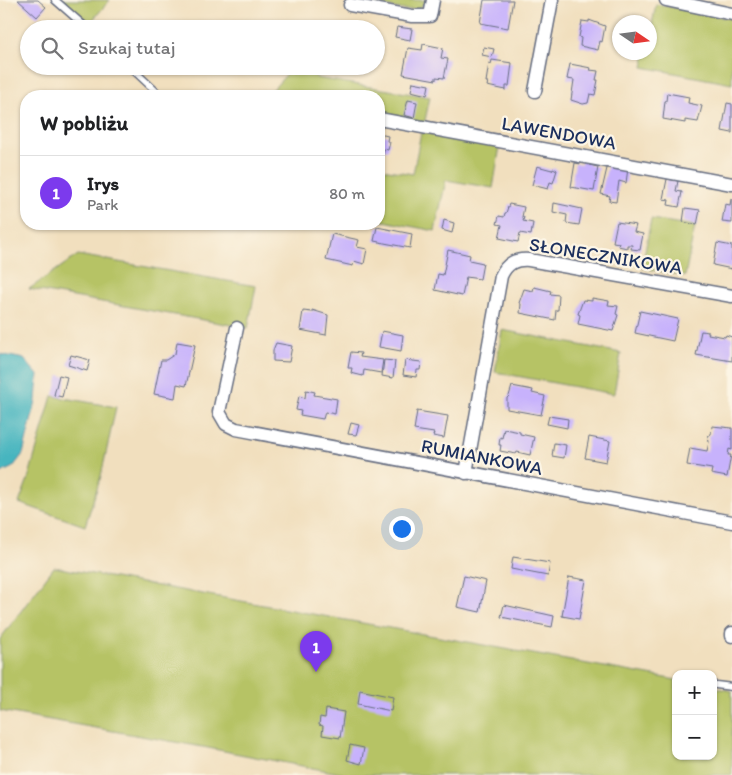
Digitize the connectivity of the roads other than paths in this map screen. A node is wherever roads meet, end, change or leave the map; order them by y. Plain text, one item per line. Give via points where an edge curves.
1 (55, 0) edge
2 (433, 0) edge
3 (552, 0) edge
4 (666, 0) edge
5 (350, 5) dead end
6 (732, 14) edge
7 (78, 20) edge
8 (138, 75) edge
9 (154, 90) edge
10 (535, 91) dead end
11 (385, 121) edge
12 (732, 184) edge
13 (732, 296) edge
14 (237, 328) dead end
15 (466, 473) junction
16 (732, 522) edge
17 (717, 685) edge
18 (732, 688) edge

1 - 7 lane
2 - 5 street via 430,16
3 - 10 street
4 - 6 street
8 - 9 lane
11 - 12 street, LAWENDOWA
13 - 15 street, SŁONECZNIKOWA via 529,260 509,264 501,276
14 - 15 street, RUMIANKOWA via 220,412 226,424 246,432
15 - 16 street, RUMIANKOWA
17 - 18 lane

